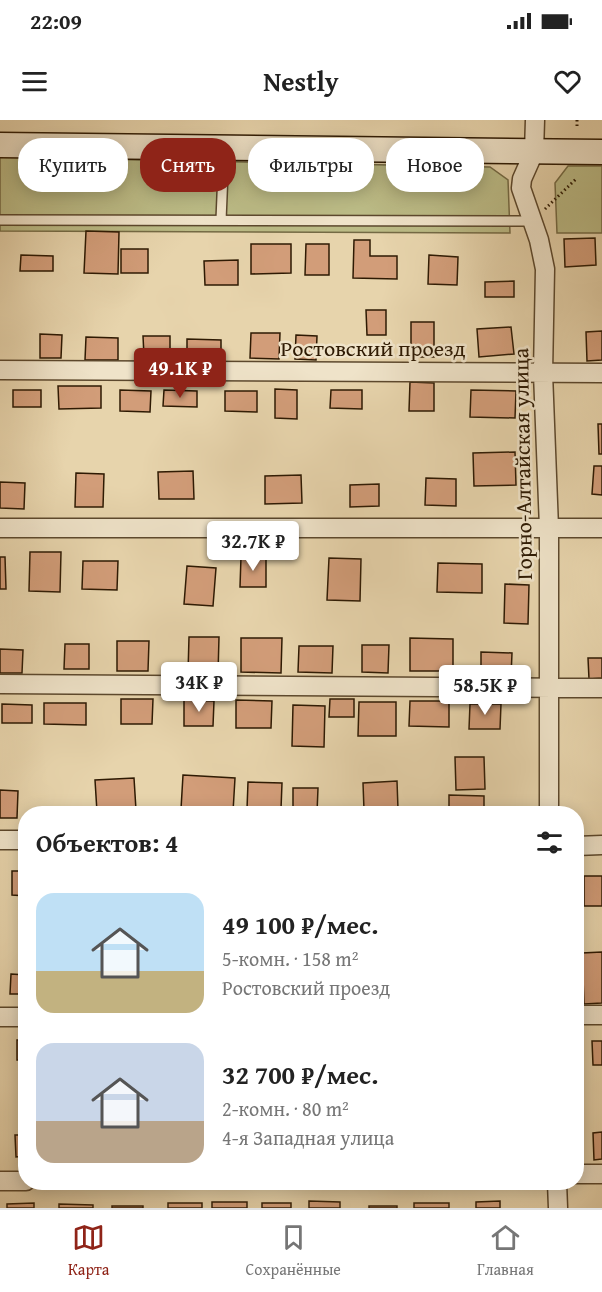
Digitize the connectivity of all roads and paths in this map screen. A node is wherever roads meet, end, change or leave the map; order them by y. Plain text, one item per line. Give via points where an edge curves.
1 (535, 120) edge
2 (577, 120) edge
3 (577, 126) dead end
4 (0, 145) edge
5 (140, 147) edge
6 (236, 148) edge
7 (534, 152) junction
8 (602, 152) edge
9 (576, 179) dead end
10 (222, 192) edge
11 (0, 220) edge
12 (221, 220) junction
13 (534, 221) junction
14 (0, 370) edge
15 (543, 373) junction
16 (602, 373) edge
17 (0, 528) edge
18 (549, 528) junction
19 (602, 528) edge
20 (0, 684) edge
21 (550, 688) junction
22 (602, 688) edge
23 (549, 806) edge
24 (0, 840) edge
25 (18, 840) edge
26 (602, 845) edge
27 (584, 846) edge
28 (584, 1015) edge
29 (602, 1015) edge
30 (0, 1017) edge
31 (18, 1017) edge
32 (584, 1174) edge
33 (602, 1174) edge
34 (0, 1181) edge
35 (18, 1181) edge
36 (557, 1190) edge
37 (558, 1208) edge

1 - 7 street, Горно-Алтайская улица
2 - 3 path
4 - 5 street
6 - 7 street
7 - 8 street
7 - 13 street, Горно-Алтайская улица via 521,188
9 - 13 path
10 - 12 lane
11 - 12 lane
12 - 13 lane
13 - 15 street, Горно-Алтайская улица via 544,269
14 - 15 street, Ростовский проезд
15 - 16 street, Ростовский проезд
15 - 18 street, Горно-Алтайская улица
17 - 18 street
18 - 19 street
18 - 21 street, Горно-Алтайская улица
20 - 21 street
21 - 22 street
21 - 23 street, Горно-Алтайская улица
24 - 25 street
26 - 27 street
28 - 29 street
30 - 31 street
32 - 33 street
34 - 35 street
36 - 37 street

